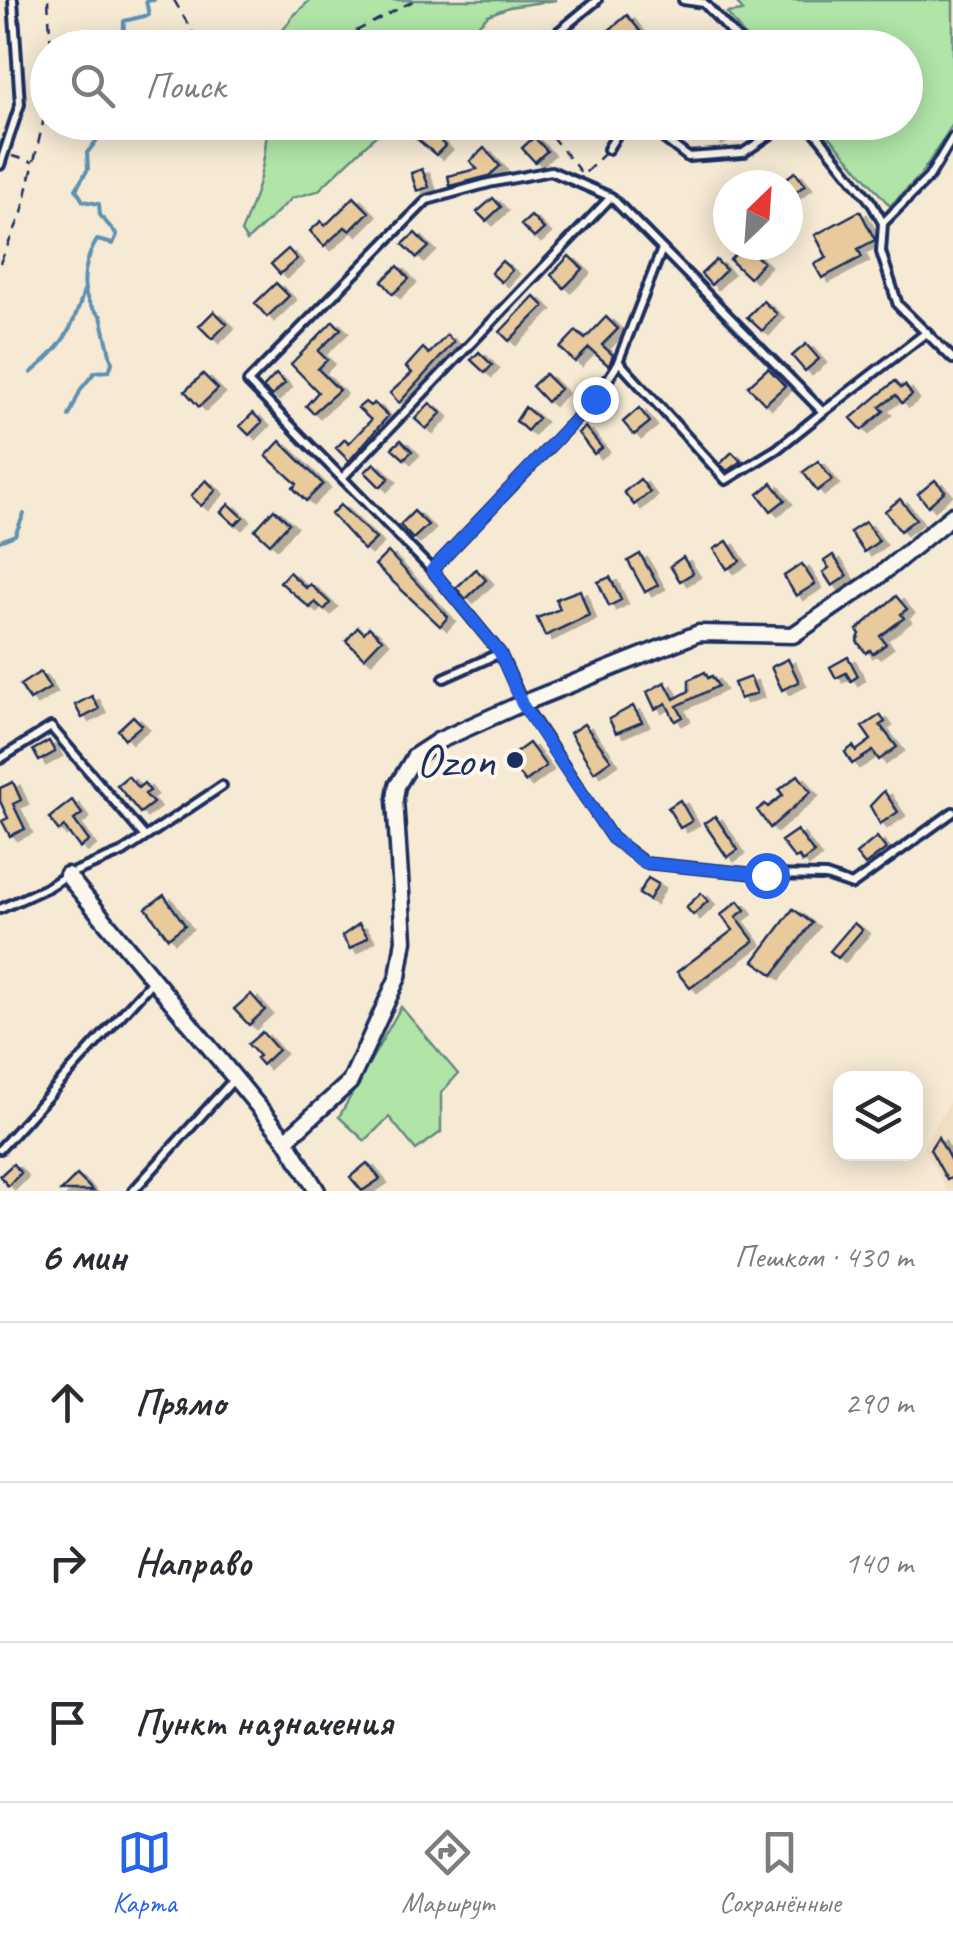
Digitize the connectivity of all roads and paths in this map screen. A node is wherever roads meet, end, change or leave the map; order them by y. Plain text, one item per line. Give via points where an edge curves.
1 (13, 0) edge
2 (48, 0) edge
3 (174, 0) edge
4 (415, 0) edge
5 (597, 0) edge
6 (684, 0) edge
7 (50, 30) edge
8 (191, 30) edge
9 (358, 30) edge
10 (561, 30) edge
11 (729, 30) edge
12 (953, 137) edge
13 (39, 140) edge
14 (555, 140) edge
15 (613, 140) edge
16 (666, 140) edge
17 (762, 140) edge
18 (822, 140) edge
19 (608, 149) joint
20 (4, 154) junction
21 (34, 162) junction
22 (0, 165) edge
23 (610, 197) junction
24 (883, 223) junction
25 (662, 249) junction
26 (0, 264) edge
27 (926, 332) junction
28 (953, 359) edge
29 (618, 361) junction
30 (823, 412) junction
31 (342, 478) junction
32 (953, 515) edge
33 (432, 570) junction
34 (500, 653) junction
35 (444, 678) dead end
36 (522, 704) junction
37 (0, 759) edge
38 (222, 786) dead end
39 (953, 812) edge
40 (145, 837) junction
41 (67, 875) junction
42 (0, 909) edge
43 (155, 978) junction
44 (236, 1078) junction
45 (286, 1140) junction
46 (0, 1150) edge
47 (134, 1191) edge
48 (317, 1191) edge

1 - 20 lane via 20,104
2 - 7 path
3 - 8 path
4 - 9 path
5 - 10 lane
6 - 11 lane via 704,3
12 - 24 lane via 929,177
13 - 21 path
14 - 19 path via 583,174
15 - 19 lane
16 - 17 lane via 688,157 743,153
18 - 24 lane
20 - 21 path
20 - 22 lane
21 - 26 path
23 - 25 lane
23 - 31 lane
23 - 31 lane via 542,170 427,200 248,382
24 - 27 lane via 882,252 898,305
25 - 29 lane
25 - 30 lane
27 - 28 lane
27 - 30 lane
29 - 30 lane via 726,480
29 - 33 lane via 595,399
31 - 33 lane
32 - 36 street via 793,635 699,633
33 - 34 lane
34 - 35 lane
34 - 36 lane
36 - 39 lane via 612,838 644,863 826,876 852,886
36 - 45 street via 438,741 415,756 402,776 395,800 404,940 398,977 350,1082
37 - 40 lane via 51,727
38 - 40 lane
40 - 41 lane
41 - 42 lane
41 - 43 street
43 - 44 street
43 - 46 lane
44 - 45 street
44 - 47 lane
45 - 48 street

